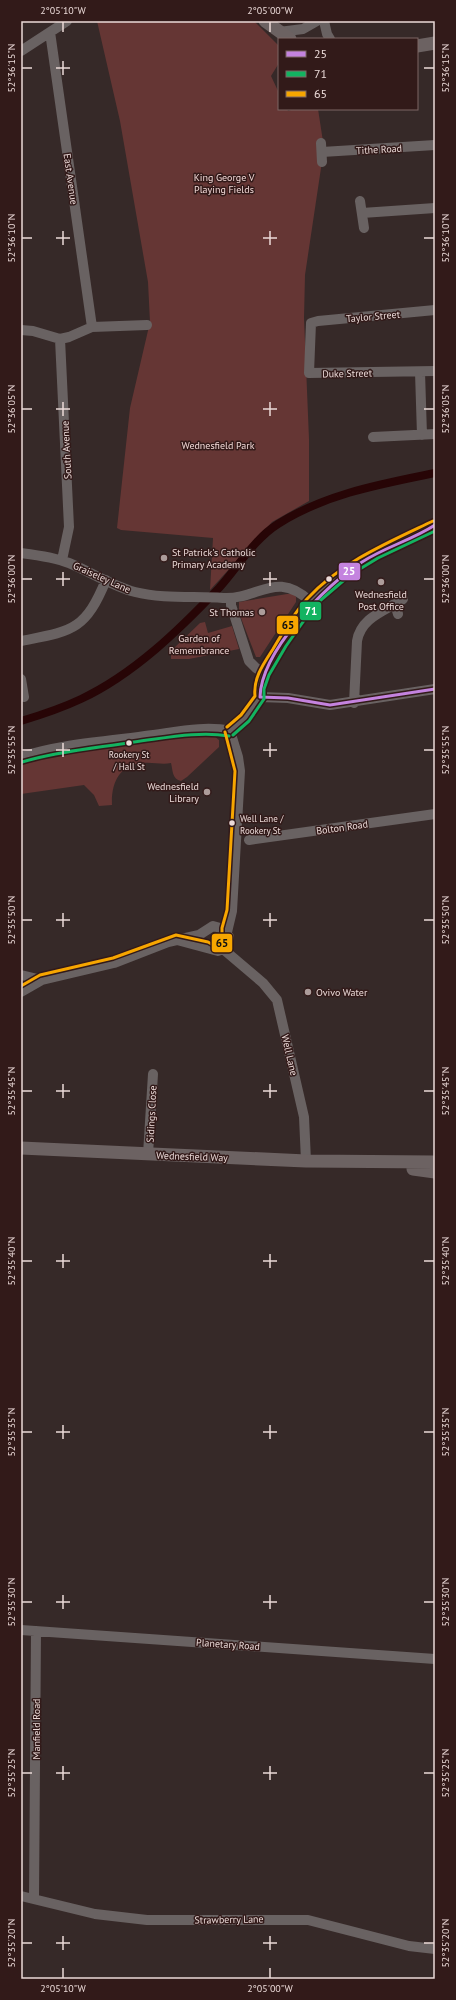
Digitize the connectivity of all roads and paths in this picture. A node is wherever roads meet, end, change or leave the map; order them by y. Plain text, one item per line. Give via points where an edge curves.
1 (67, 21) edge
2 (265, 21) edge
3 (317, 21) edge
4 (324, 21) edge
5 (50, 32) junction
6 (284, 36) edge
7 (329, 38) edge
8 (435, 44) edge
9 (418, 46) edge
10 (21, 51) edge
11 (435, 145) edge
12 (322, 162) dead end
13 (360, 201) dead end
14 (435, 208) edge
15 (362, 214) junction
16 (364, 228) dead end
17 (435, 310) edge
18 (311, 323) joint
19 (147, 325) dead end
20 (92, 327) junction
21 (21, 330) edge
22 (60, 339) junction
23 (420, 372) junction
24 (435, 372) edge
25 (435, 434) edge
26 (422, 435) junction
27 (379, 439) dead end
28 (433, 526) edge
29 (21, 554) edge
30 (62, 560) junction
31 (106, 580) junction
32 (231, 598) junction
33 (311, 602) junction
34 (399, 606) dead end
35 (21, 641) edge
36 (264, 673) junction
37 (21, 679) edge
38 (435, 689) edge
39 (24, 697) dead end
40 (260, 697) junction
41 (354, 703) junction
42 (230, 732) junction
43 (21, 757) edge
44 (435, 814) edge
45 (249, 840) dead end
46 (207, 930) junction
47 (225, 938) junction
48 (177, 940) junction
49 (207, 947) junction
50 (21, 976) edge
51 (42, 980) junction
52 (21, 992) edge
53 (152, 1074) dead end
54 (21, 1148) edge
55 (148, 1154) junction
56 (306, 1161) junction
57 (364, 1162) junction
58 (435, 1162) edge
59 (435, 1172) edge
60 (21, 1630) edge
61 (36, 1631) junction
62 (435, 1659) edge
63 (21, 1896) edge
64 (34, 1899) junction
65 (435, 1949) edge

1 - 5 street
2 - 6 main road
3 - 6 street
4 - 7 street
5 - 10 street
5 - 20 street, East Avenue
8 - 9 main road
11 - 12 street, Tithe Road via 322,148
13 - 15 street
14 - 15 street
15 - 16 street
17 - 18 street, Taylor Street via 318,320
18 - 23 street, Duke Street via 309,373
19 - 20 street
20 - 22 street
21 - 22 street
22 - 30 street, South Avenue via 70,527
23 - 24 street, Duke Street
23 - 26 street
25 - 26 street
26 - 27 street
28 - 33 street via 347,571
29 - 30 street, Graiseley Lane
30 - 31 street, Graiseley Lane
31 - 32 street, Graiseley Lane via 136,592 163,596
31 - 35 street via 94,606 78,625 61,633
32 - 33 street, Graiseley Lane via 262,589 283,587 294,589
32 - 36 street via 249,661
33 - 36 street
34 - 41 street via 368,620 359,632
36 - 40 street via 259,688
37 - 39 street
38 - 41 street
40 - 41 street via 288,698 319,705
40 - 42 street
42 - 43 street via 217,729 174,733 53,749
42 - 47 street via 240,771 232,911
44 - 45 street, Bolton Road
46 - 47 street via 213,926
46 - 48 street via 199,935
46 - 49 street via 203,939
47 - 49 street via 214,951
47 - 56 street, Well Lane via 242,964 269,988 279,1005 304,1118
48 - 49 street
48 - 51 street via 114,963
50 - 51 street
50 - 52 street
51 - 52 street
53 - 55 street, Sidings Close
54 - 55 main road, Wednesfield Way
55 - 56 main road, Wednesfield Way
56 - 57 main road, Wednesfield Way
57 - 58 main road, Wednesfield Way
57 - 59 main road, Wednesfield Way
60 - 61 street, Planetary Road
61 - 62 street, Planetary Road
61 - 64 street, Manfield Road
63 - 64 street, Strawberry Lane
64 - 65 street, Strawberry Lane via 95,1914 147,1920 303,1919 409,1946

